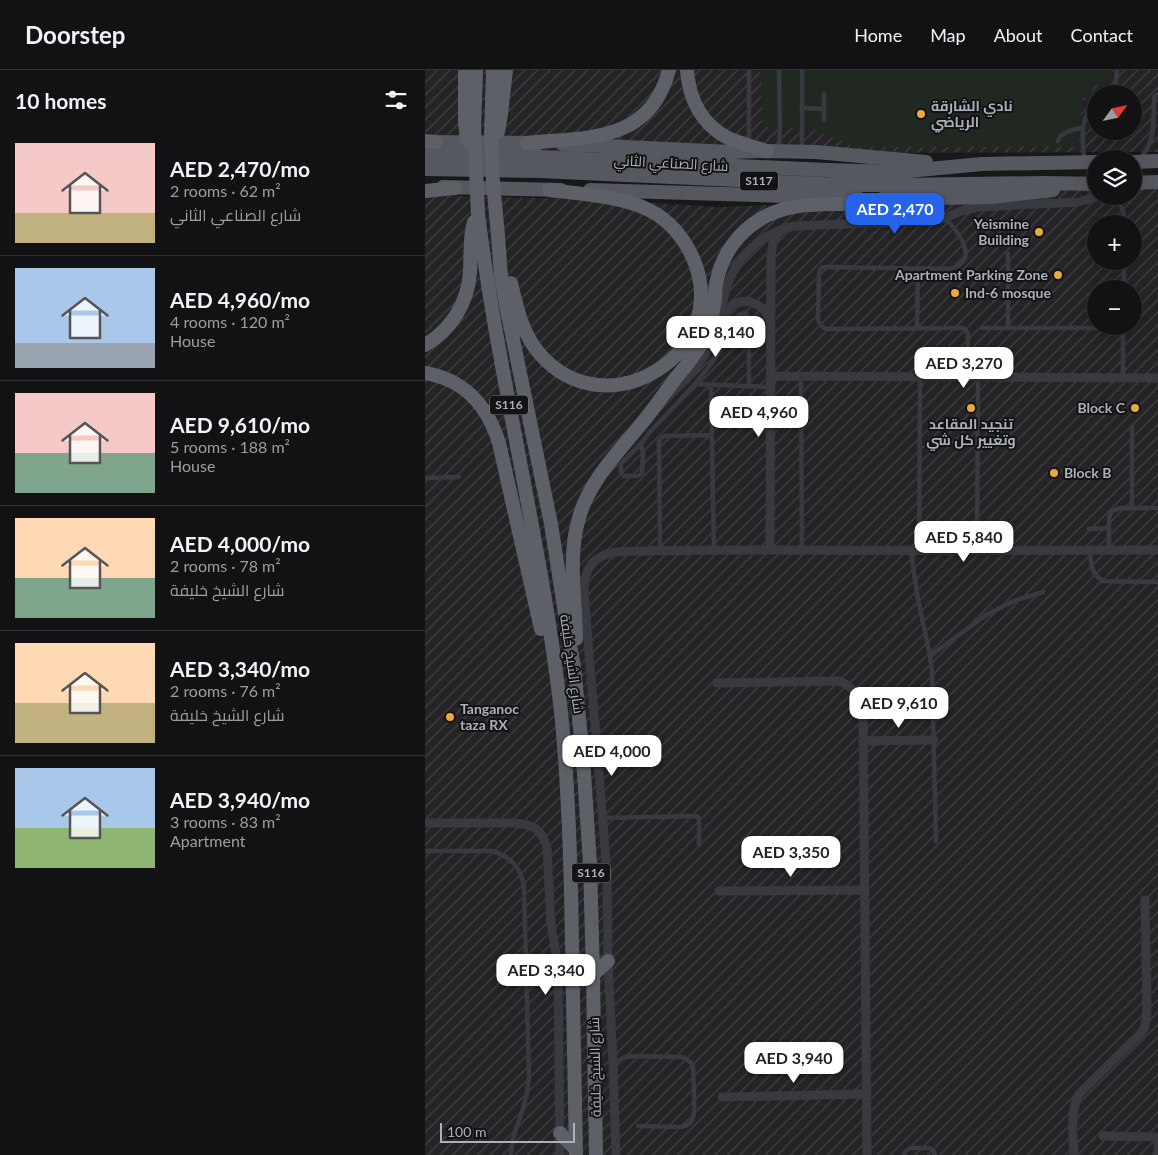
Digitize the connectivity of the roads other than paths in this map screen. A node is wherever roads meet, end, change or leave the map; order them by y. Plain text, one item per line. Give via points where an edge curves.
1 (500, 70) edge
2 (669, 70) edge
3 (687, 70) edge
4 (749, 70) edge
5 (779, 70) edge
6 (802, 70) edge
7 (1117, 70) edge
8 (470, 71) edge
9 (1116, 85) edge
10 (823, 94) dead end
11 (1158, 94) edge
12 (802, 108) junction
13 (824, 109) junction
14 (1087, 115) edge
15 (824, 120) dead end
16 (1083, 128) junction
17 (429, 141) edge
18 (1058, 141) dead end
19 (527, 143) junction
20 (1150, 144) junction
21 (1158, 144) edge
22 (749, 145) junction
23 (1087, 150) edge
24 (773, 151) junction
25 (803, 152) junction
26 (425, 156) edge
27 (1142, 156) edge
28 (1158, 161) edge
29 (1142, 162) edge
30 (1087, 163) edge
31 (982, 164) junction
32 (425, 170) edge
33 (1158, 182) edge
34 (1142, 183) edge
35 (425, 187) edge
36 (455, 188) junction
37 (549, 190) junction
38 (1087, 190) edge
39 (425, 191) edge
40 (1087, 191) edge
41 (1087, 196) edge
42 (893, 200) junction
43 (478, 214) junction
44 (945, 218) junction
45 (781, 230) junction
46 (498, 236) junction
47 (1008, 254) dead end
48 (917, 269) junction
49 (721, 319) junction
50 (771, 326) junction
51 (1087, 327) edge
52 (982, 328) dead end
53 (1008, 328) junction
54 (917, 329) junction
55 (1123, 335) edge
56 (425, 345) edge
57 (425, 373) edge
58 (771, 376) junction
59 (801, 376) junction
60 (920, 377) junction
61 (978, 377) junction
62 (967, 378) junction
63 (1123, 378) junction
64 (1158, 378) edge
65 (695, 384) junction
66 (711, 385) junction
67 (749, 386) junction
68 (771, 387) junction
69 (656, 406) junction
70 (1132, 427) dead end
71 (711, 435) junction
72 (641, 444) junction
73 (459, 477) dead end
74 (425, 478) edge
75 (1132, 508) junction
76 (1158, 508) edge
77 (1109, 528) junction
78 (1089, 529) dead end
79 (714, 550) junction
80 (770, 550) junction
81 (802, 550) junction
82 (1158, 550) edge
83 (660, 551) junction
84 (915, 551) junction
85 (977, 551) junction
86 (1090, 551) junction
87 (1109, 551) junction
88 (1158, 582) edge
89 (1043, 592) dead end
90 (931, 656) junction
91 (554, 661) junction
92 (574, 668) junction
93 (717, 683) dead end
94 (934, 740) junction
95 (863, 741) junction
96 (602, 818) junction
97 (425, 823) edge
98 (936, 841) dead end
99 (699, 845) dead end
100 (425, 851) edge
101 (864, 890) junction
102 (719, 891) dead end
103 (1145, 900) dead end
104 (608, 961) junction
105 (593, 975) junction
106 (613, 1064) junction
107 (867, 1094) junction
108 (722, 1097) dead end
109 (638, 1126) dead end
110 (560, 1134) junction
111 (1103, 1136) dead end
112 (576, 1152) edge
113 (511, 1155) edge
114 (560, 1155) edge
115 (596, 1155) edge
116 (616, 1155) edge
117 (867, 1155) edge
118 (904, 1155) edge
119 (935, 1155) edge
120 (1074, 1155) edge
121 (1158, 1155) edge

1 - 46 highway, S116, bridge via 501,114 492,155
2 - 19 highway via 654,105 632,124 596,137
3 - 22 highway via 691,96 705,120 727,137
4 - 22 lane
5 - 24 lane via 780,128
6 - 12 lane
7 - 9 lane
8 - 43 highway, S116, bridge via 466,134 475,152
10 - 13 lane
11 - 20 lane via 1154,97
12 - 13 lane
12 - 25 lane
13 - 15 lane
14 - 16 lane
16 - 18 lane via 1062,134
16 - 23 lane
17 - 19 main road
19 - 24 main road
20 - 21 lane
20 - 27 lane
22 - 24 highway
24 - 25 main road
25 - 31 main road
26 - 31 main road, شارع الصناعي الثاني / S117 via 539,157 897,172
28 - 29 main road
30 - 31 main road, شارع الصناعي الثاني / S117
32 - 38 main road, شارع الصناعي الثاني / S117 via 539,171 824,184 1044,182
33 - 34 main road
35 - 36 main road
36 - 37 main road
36 - 39 highway
37 - 42 main road
37 - 46 highway via 638,205 673,227 689,249 699,278 699,310 681,350 660,370 633,382 601,385 570,377 555,368 539,353 524,329
40 - 42 main road
41 - 44 street via 1078,202 978,207
42 - 69 highway via 794,206 769,214 748,228 731,247 719,270 712,314 701,343
43 - 56 highway via 473,224 469,281 463,301 452,323
43 - 91 highway, شارع الشيخ خليفة / S116 via 493,319 545,595
44 - 45 street via 921,222 793,226
44 - 48 lane via 966,248 964,260 955,268
45 - 49 street via 759,242 740,260 724,295
45 - 50 street via 771,249
46 - 92 highway, شارع الشيخ خليفة / S116 via 501,276 549,515
47 - 53 lane
48 - 54 lane
48 - 54 lane via 821,268 818,319 826,329
49 - 50 street via 729,307 749,302 767,313
49 - 69 street via 702,358 675,390
50 - 58 street
51 - 53 lane
52 - 53 lane
54 - 62 lane via 963,328 968,334
55 - 63 lane
57 - 91 highway via 435,374 462,387 480,405 494,427 545,645
58 - 59 street
58 - 68 street
59 - 60 street
59 - 81 lane
60 - 62 street
60 - 84 lane
61 - 62 street
61 - 63 street
61 - 85 lane
63 - 64 street
65 - 66 lane
65 - 67 lane via 719,351 734,319 743,313 749,319
65 - 72 lane
66 - 67 lane
66 - 71 lane
67 - 68 lane
68 - 80 street
69 - 92 highway via 602,471 578,519 573,555
70 - 75 lane
71 - 79 lane
71 - 83 lane via 665,436 659,441
72 - 72 lane via 621,464 624,476 642,474
73 - 74 lane
75 - 76 lane
75 - 77 lane via 1112,511
77 - 78 lane
77 - 87 lane
79 - 80 street
79 - 83 street
80 - 81 street
81 - 84 street
82 - 87 street
83 - 96 street via 609,553 600,557 586,572 585,603
84 - 85 street
84 - 90 lane via 918,601
85 - 86 street
86 - 87 street
86 - 88 lane via 1093,572 1103,581
89 - 90 lane via 1013,601 986,615
90 - 94 lane
91 - 112 highway, شارع الشيخ خليفة / S116 via 569,825
92 - 105 highway, شارع الشيخ خليفة / S116 via 589,829
93 - 95 street via 840,681 863,704
94 - 95 street
94 - 98 lane
95 - 101 street
96 - 99 lane via 697,816
96 - 104 street via 607,874
97 - 110 street via 527,824 536,828 545,840 551,924 558,967
100 - 113 lane via 498,853 515,865 522,877 529,1078
101 - 102 street
101 - 107 street
103 - 120 street via 1145,1026 1075,1101
104 - 105 highway
104 - 106 street
105 - 115 highway, شارع الشيخ خليفة / S116
106 - 109 lane via 629,1056 681,1057 693,1066 693,1117 689,1124 681,1127
106 - 116 street
107 - 108 street
107 - 117 street
110 - 112 highway
110 - 114 street
111 - 121 street via 1158,1137
118 - 119 lane via 911,1148 929,1148

